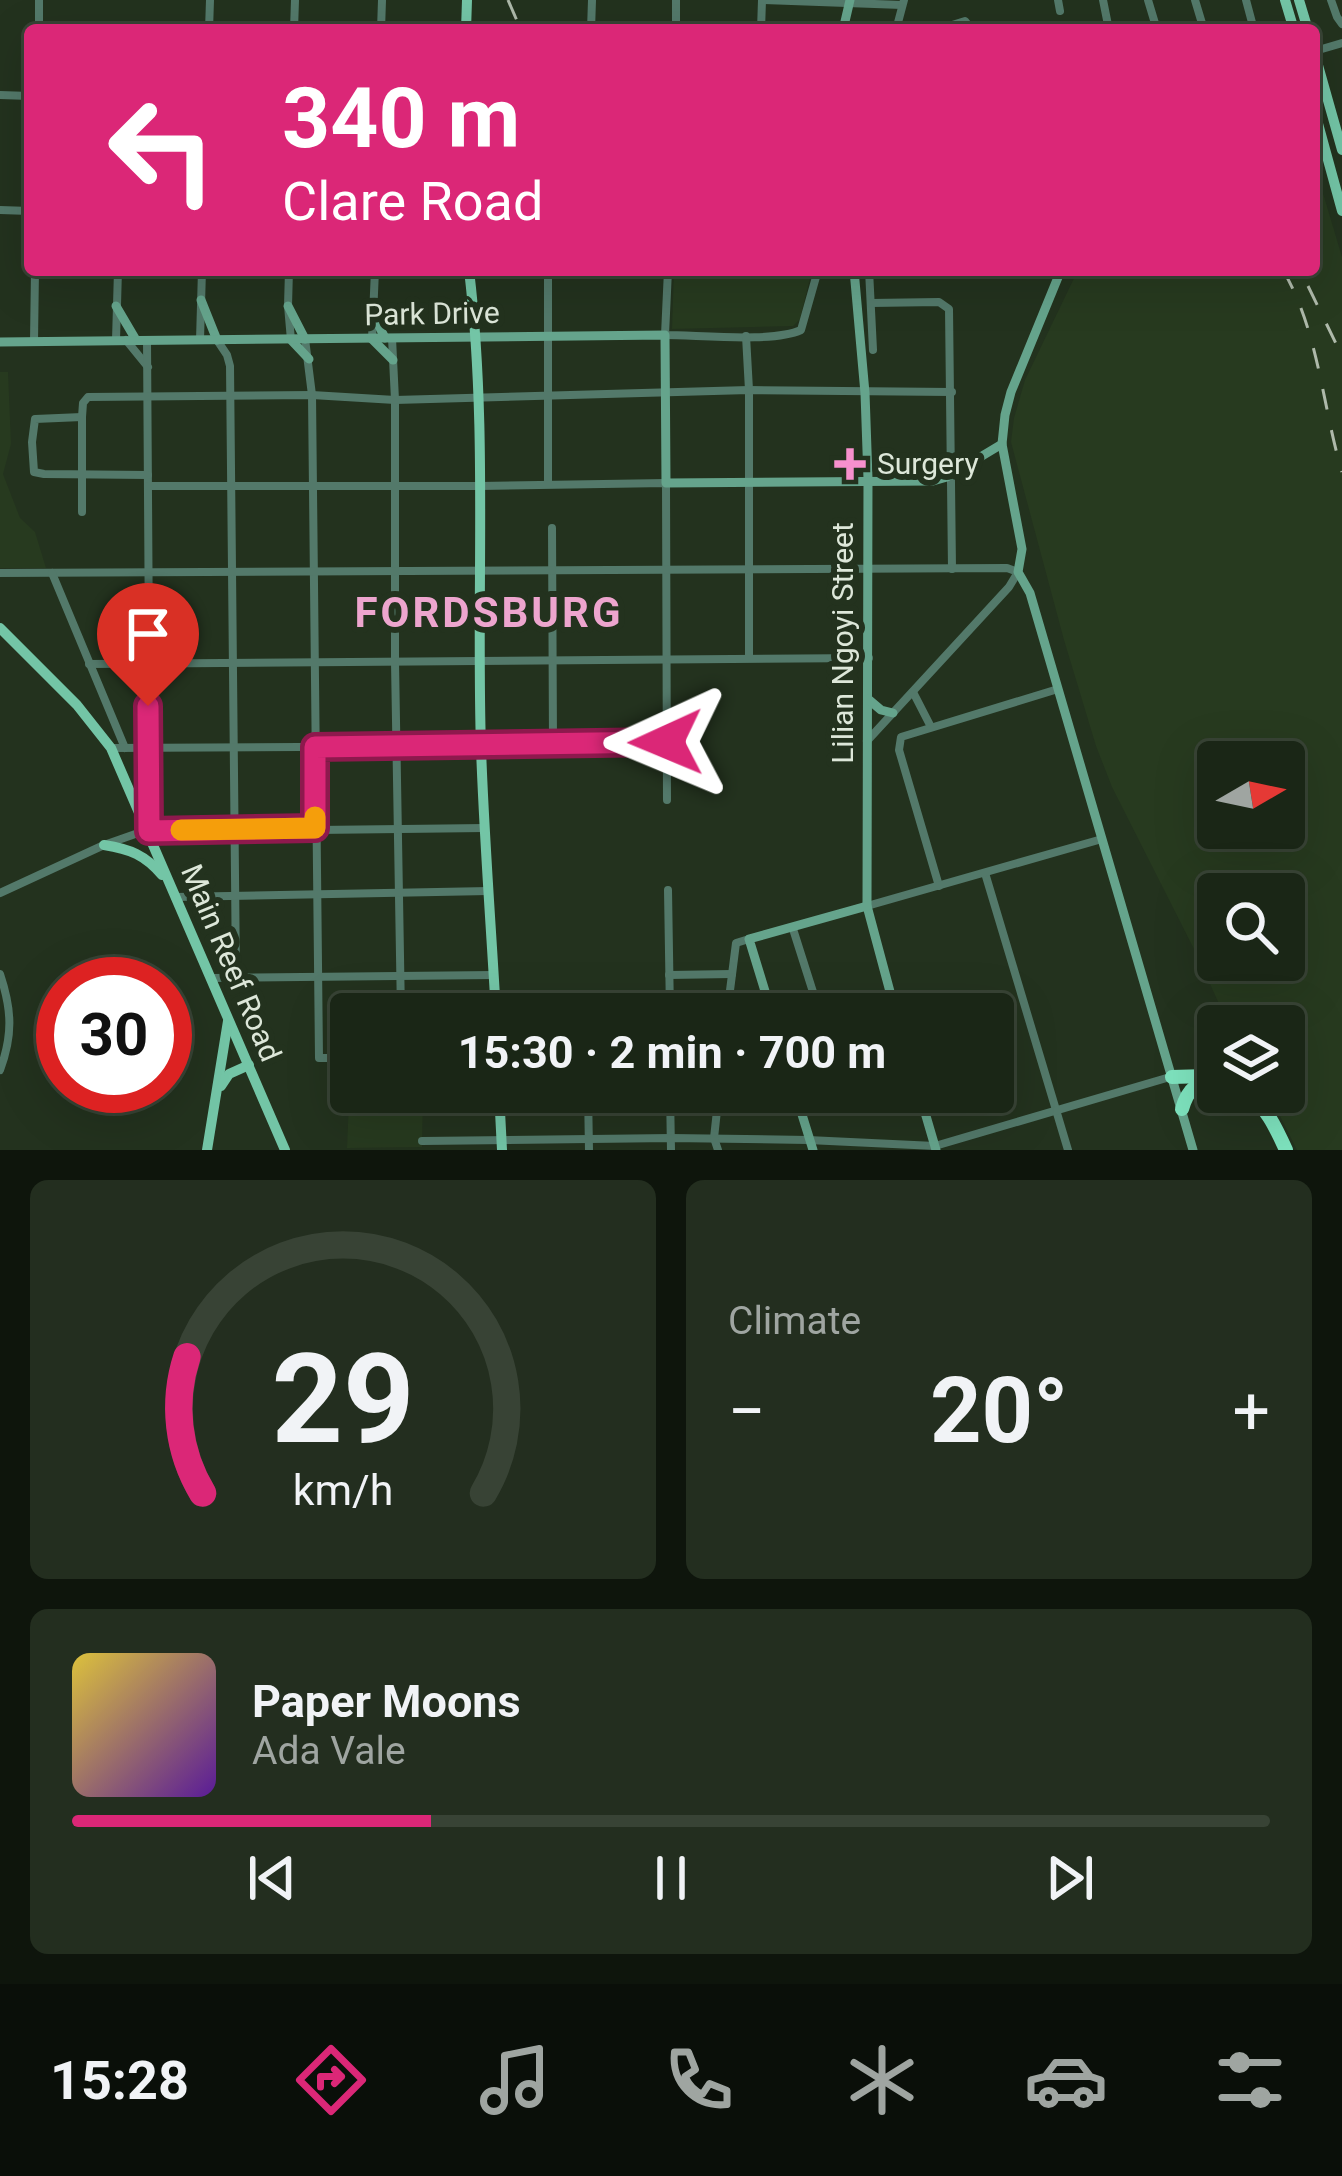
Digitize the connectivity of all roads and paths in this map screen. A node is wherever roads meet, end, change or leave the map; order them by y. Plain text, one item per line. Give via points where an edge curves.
1 (763, 0) edge
2 (1331, 0) edge
3 (850, 1) edge
4 (903, 3) edge
5 (1342, 25) edge
6 (1320, 72) edge
7 (1320, 132) edge
8 (1342, 150) edge
9 (1342, 211) edge
10 (35, 276) edge
11 (118, 276) edge
12 (202, 276) edge
13 (289, 276) edge
14 (375, 276) edge
15 (470, 276) edge
16 (548, 276) edge
17 (668, 276) edge
18 (816, 276) edge
19 (854, 276) edge
20 (869, 276) edge
21 (1059, 276) edge
22 (201, 300) junction
23 (871, 303) junction
24 (287, 305) junction
25 (116, 307) junction
26 (374, 314) junction
27 (665, 335) junction
28 (477, 336) junction
29 (746, 336) junction
30 (547, 337) junction
31 (388, 338) junction
32 (305, 339) junction
33 (372, 339) junction
34 (131, 340) junction
35 (200, 340) junction
36 (217, 340) junction
37 (291, 340) junction
38 (34, 341) junction
39 (0, 342) edge
40 (873, 350) dead end
41 (309, 359) junction
42 (393, 360) junction
43 (149, 368) junction
44 (749, 390) junction
45 (666, 392) junction
46 (952, 392) junction
47 (865, 393) junction
48 (312, 395) junction
49 (548, 395) junction
50 (148, 396) junction
51 (230, 396) junction
52 (479, 396) junction
53 (395, 400) junction
54 (82, 417) junction
55 (1002, 444) junction
56 (82, 474) junction
57 (952, 474) junction
58 (868, 479) junction
59 (148, 480) junction
60 (749, 482) junction
61 (667, 483) junction
62 (313, 484) junction
63 (231, 485) junction
64 (394, 485) junction
65 (548, 485) junction
66 (480, 486) junction
67 (82, 512) dead end
68 (552, 528) dead end
69 (869, 569) junction
70 (952, 569) junction
71 (748, 570) junction
72 (552, 571) junction
73 (667, 571) junction
74 (52, 572) junction
75 (480, 572) junction
76 (1018, 572) junction
77 (0, 573) edge
78 (148, 573) junction
79 (232, 573) junction
80 (314, 573) junction
81 (395, 573) junction
82 (0, 628) edge
83 (749, 658) junction
84 (868, 658) junction
85 (667, 659) junction
86 (552, 661) junction
87 (314, 662) junction
88 (395, 662) junction
89 (481, 662) junction
90 (148, 663) junction
91 (233, 663) junction
92 (89, 664) junction
93 (1055, 690) junction
94 (913, 692) junction
95 (868, 699) junction
96 (893, 713) junction
97 (931, 727) junction
98 (666, 742) junction
99 (866, 742) junction
100 (554, 744) junction
101 (481, 746) junction
102 (234, 747) junction
103 (315, 747) junction
104 (396, 747) junction
105 (118, 748) junction
106 (149, 748) junction
107 (667, 800) dead end
108 (315, 828) junction
109 (485, 828) junction
110 (397, 829) junction
111 (148, 830) junction
112 (235, 830) junction
113 (1102, 839) junction
114 (104, 845) junction
115 (985, 873) junction
116 (168, 882) junction
117 (939, 886) junction
118 (668, 890) dead end
119 (489, 891) junction
120 (0, 893) edge
121 (316, 893) junction
122 (399, 893) junction
123 (236, 894) junction
124 (175, 897) junction
125 (867, 907) junction
126 (794, 929) junction
127 (749, 940) junction
128 (0, 974) edge
129 (732, 974) junction
130 (494, 975) junction
131 (669, 975) junction
132 (317, 976) junction
133 (236, 977) junction
134 (400, 977) junction
135 (210, 978) junction
136 (400, 993) edge
137 (495, 993) edge
138 (669, 993) edge
139 (730, 993) edge
140 (765, 993) edge
141 (814, 993) edge
142 (890, 993) edge
143 (228, 1018) junction
144 (330, 1058) edge
145 (249, 1065) junction
146 (0, 1070) edge
147 (1172, 1077) junction
148 (1197, 1078) edge
149 (1197, 1084) edge
150 (1182, 1109) junction
151 (1056, 1110) junction
152 (213, 1111) junction
153 (501, 1113) edge
154 (588, 1113) edge
155 (670, 1113) edge
156 (717, 1113) edge
157 (801, 1113) edge
158 (925, 1113) edge
159 (1265, 1113) edge
160 (589, 1138) junction
161 (670, 1138) junction
162 (715, 1138) junction
163 (422, 1141) dead end
164 (502, 1144) edge
165 (811, 1145) edge
166 (936, 1148) edge
167 (207, 1150) edge
168 (285, 1150) edge
169 (589, 1150) edge
170 (671, 1150) edge
171 (718, 1150) edge
172 (1068, 1150) edge
173 (1193, 1150) edge
174 (1286, 1150) edge

1 - 3 street
2 - 5 street
3 - 4 street
6 - 8 main road
7 - 9 main road
10 - 38 street
11 - 25 street
12 - 22 street
13 - 24 street
14 - 26 street
15 - 28 main road
16 - 30 street
17 - 27 street
18 - 29 street, Park Drive via 801,330
19 - 47 street, Lilian Ngoyi Street
20 - 23 street
21 - 55 street via 1011,392
22 - 35 street
22 - 36 street
23 - 40 street
23 - 46 street via 949,308
24 - 32 street
24 - 37 street
25 - 34 street
25 - 34 street
26 - 31 street
26 - 33 street
27 - 29 street, Park Drive
27 - 30 street, Park Drive
27 - 45 street
28 - 30 street, Park Drive
28 - 31 street, Park Drive
28 - 52 main road
29 - 44 street
30 - 49 street
31 - 33 street, Park Drive
31 - 42 street
32 - 33 street, Park Drive
32 - 37 street, Park Drive
32 - 41 street
33 - 42 street
34 - 35 street, Park Drive
34 - 38 street, Park Drive
34 - 43 street
34 - 43 street
35 - 36 street, Park Drive
36 - 37 street, Park Drive
36 - 51 street via 229,360
37 - 41 street
38 - 39 street, Park Drive
41 - 48 street
42 - 53 street
43 - 50 street
44 - 45 street
44 - 47 street
44 - 60 street
45 - 49 street
45 - 61 street
46 - 47 street
46 - 57 street
47 - 58 street, Lilian Ngoyi Street
48 - 51 street
48 - 53 street
48 - 62 street
49 - 52 street
49 - 65 street
50 - 51 street
50 - 54 street via 88,397
50 - 59 street
51 - 63 street
52 - 53 street
52 - 66 main road
53 - 64 street
54 - 56 street
54 - 56 street via 35,419 32,442 34,472
55 - 57 street
55 - 76 street via 1021,534
56 - 59 street
56 - 67 street
57 - 58 street
57 - 70 street
58 - 60 street
58 - 69 street, Lilian Ngoyi Street
59 - 63 street
59 - 78 street
60 - 61 street
60 - 71 street
61 - 65 street
61 - 73 street
62 - 63 street
62 - 64 street
62 - 80 street
63 - 79 street
64 - 66 street
64 - 81 street
65 - 66 street
66 - 75 main road
68 - 72 street
69 - 70 street
69 - 71 street
69 - 84 street, Lilian Ngoyi Street
70 - 76 street
71 - 73 street
71 - 83 street
72 - 73 street
72 - 75 street
72 - 86 street
73 - 85 street
74 - 77 street
74 - 78 street
74 - 92 street
75 - 81 street
75 - 89 main road
76 - 93 street
76 - 94 street
78 - 79 street
78 - 90 street
79 - 80 street
79 - 91 street
80 - 81 street
80 - 87 street
81 - 88 street
82 - 105 main road, Main Reef Road
83 - 84 street
83 - 85 street
84 - 95 street, Lilian Ngoyi Street
85 - 86 street
85 - 98 street
86 - 89 street
86 - 100 street
87 - 88 street
87 - 91 street
87 - 103 street
88 - 89 street
88 - 104 street
89 - 101 main road
90 - 91 street
90 - 92 street
90 - 106 street
91 - 102 street
92 - 105 street
93 - 97 street
93 - 113 street
94 - 96 street
94 - 97 street
95 - 96 street
95 - 99 street, Lilian Ngoyi Street
96 - 99 street
97 - 117 street via 898,742
98 - 100 street
98 - 107 street
99 - 125 street, Lilian Ngoyi Street
100 - 101 street
101 - 104 street
101 - 109 main road
102 - 103 street
102 - 106 street
102 - 112 street
103 - 104 street
103 - 108 street
104 - 110 street
105 - 106 street
105 - 111 main road, Main Reef Road
106 - 111 street
108 - 110 street
108 - 112 street
108 - 121 street
109 - 110 street
109 - 119 main road
110 - 122 street
111 - 112 street
111 - 114 street
111 - 116 main road, Main Reef Road
112 - 123 street
113 - 115 street
113 - 147 street
114 - 116 main road via 136,851
114 - 120 street
115 - 117 street
115 - 151 street
116 - 124 main road, Main Reef Road
117 - 125 street
118 - 131 street
119 - 122 street
119 - 130 main road
121 - 122 street
121 - 123 street
121 - 132 street
122 - 134 street
123 - 124 street
123 - 133 street
124 - 135 main road, Main Reef Road
125 - 126 street
125 - 142 street, Lilian Ngoyi Street
126 - 127 street
126 - 141 street
127 - 129 street via 736,943
127 - 140 street
128 - 146 street via 12,1018
129 - 131 street
129 - 139 street
130 - 134 street
130 - 137 main road
131 - 138 street
132 - 133 street
132 - 134 street
132 - 144 street via 319,1058
133 - 135 street
134 - 136 street
135 - 143 main road, Main Reef Road
143 - 145 main road, Main Reef Road
143 - 152 main road
145 - 152 main road via 224,1079
145 - 168 main road, Main Reef Road
147 - 148 highway
147 - 150 street
147 - 151 street
149 - 150 highway
150 - 173 street
151 - 166 street
151 - 172 street
152 - 167 main road
153 - 164 main road
154 - 160 street
155 - 161 street
156 - 162 street
157 - 165 street
158 - 166 street
159 - 174 highway
160 - 161 street
160 - 164 street
160 - 169 street
161 - 162 street
161 - 170 street
162 - 165 street
162 - 171 street
163 - 164 street
165 - 166 street

